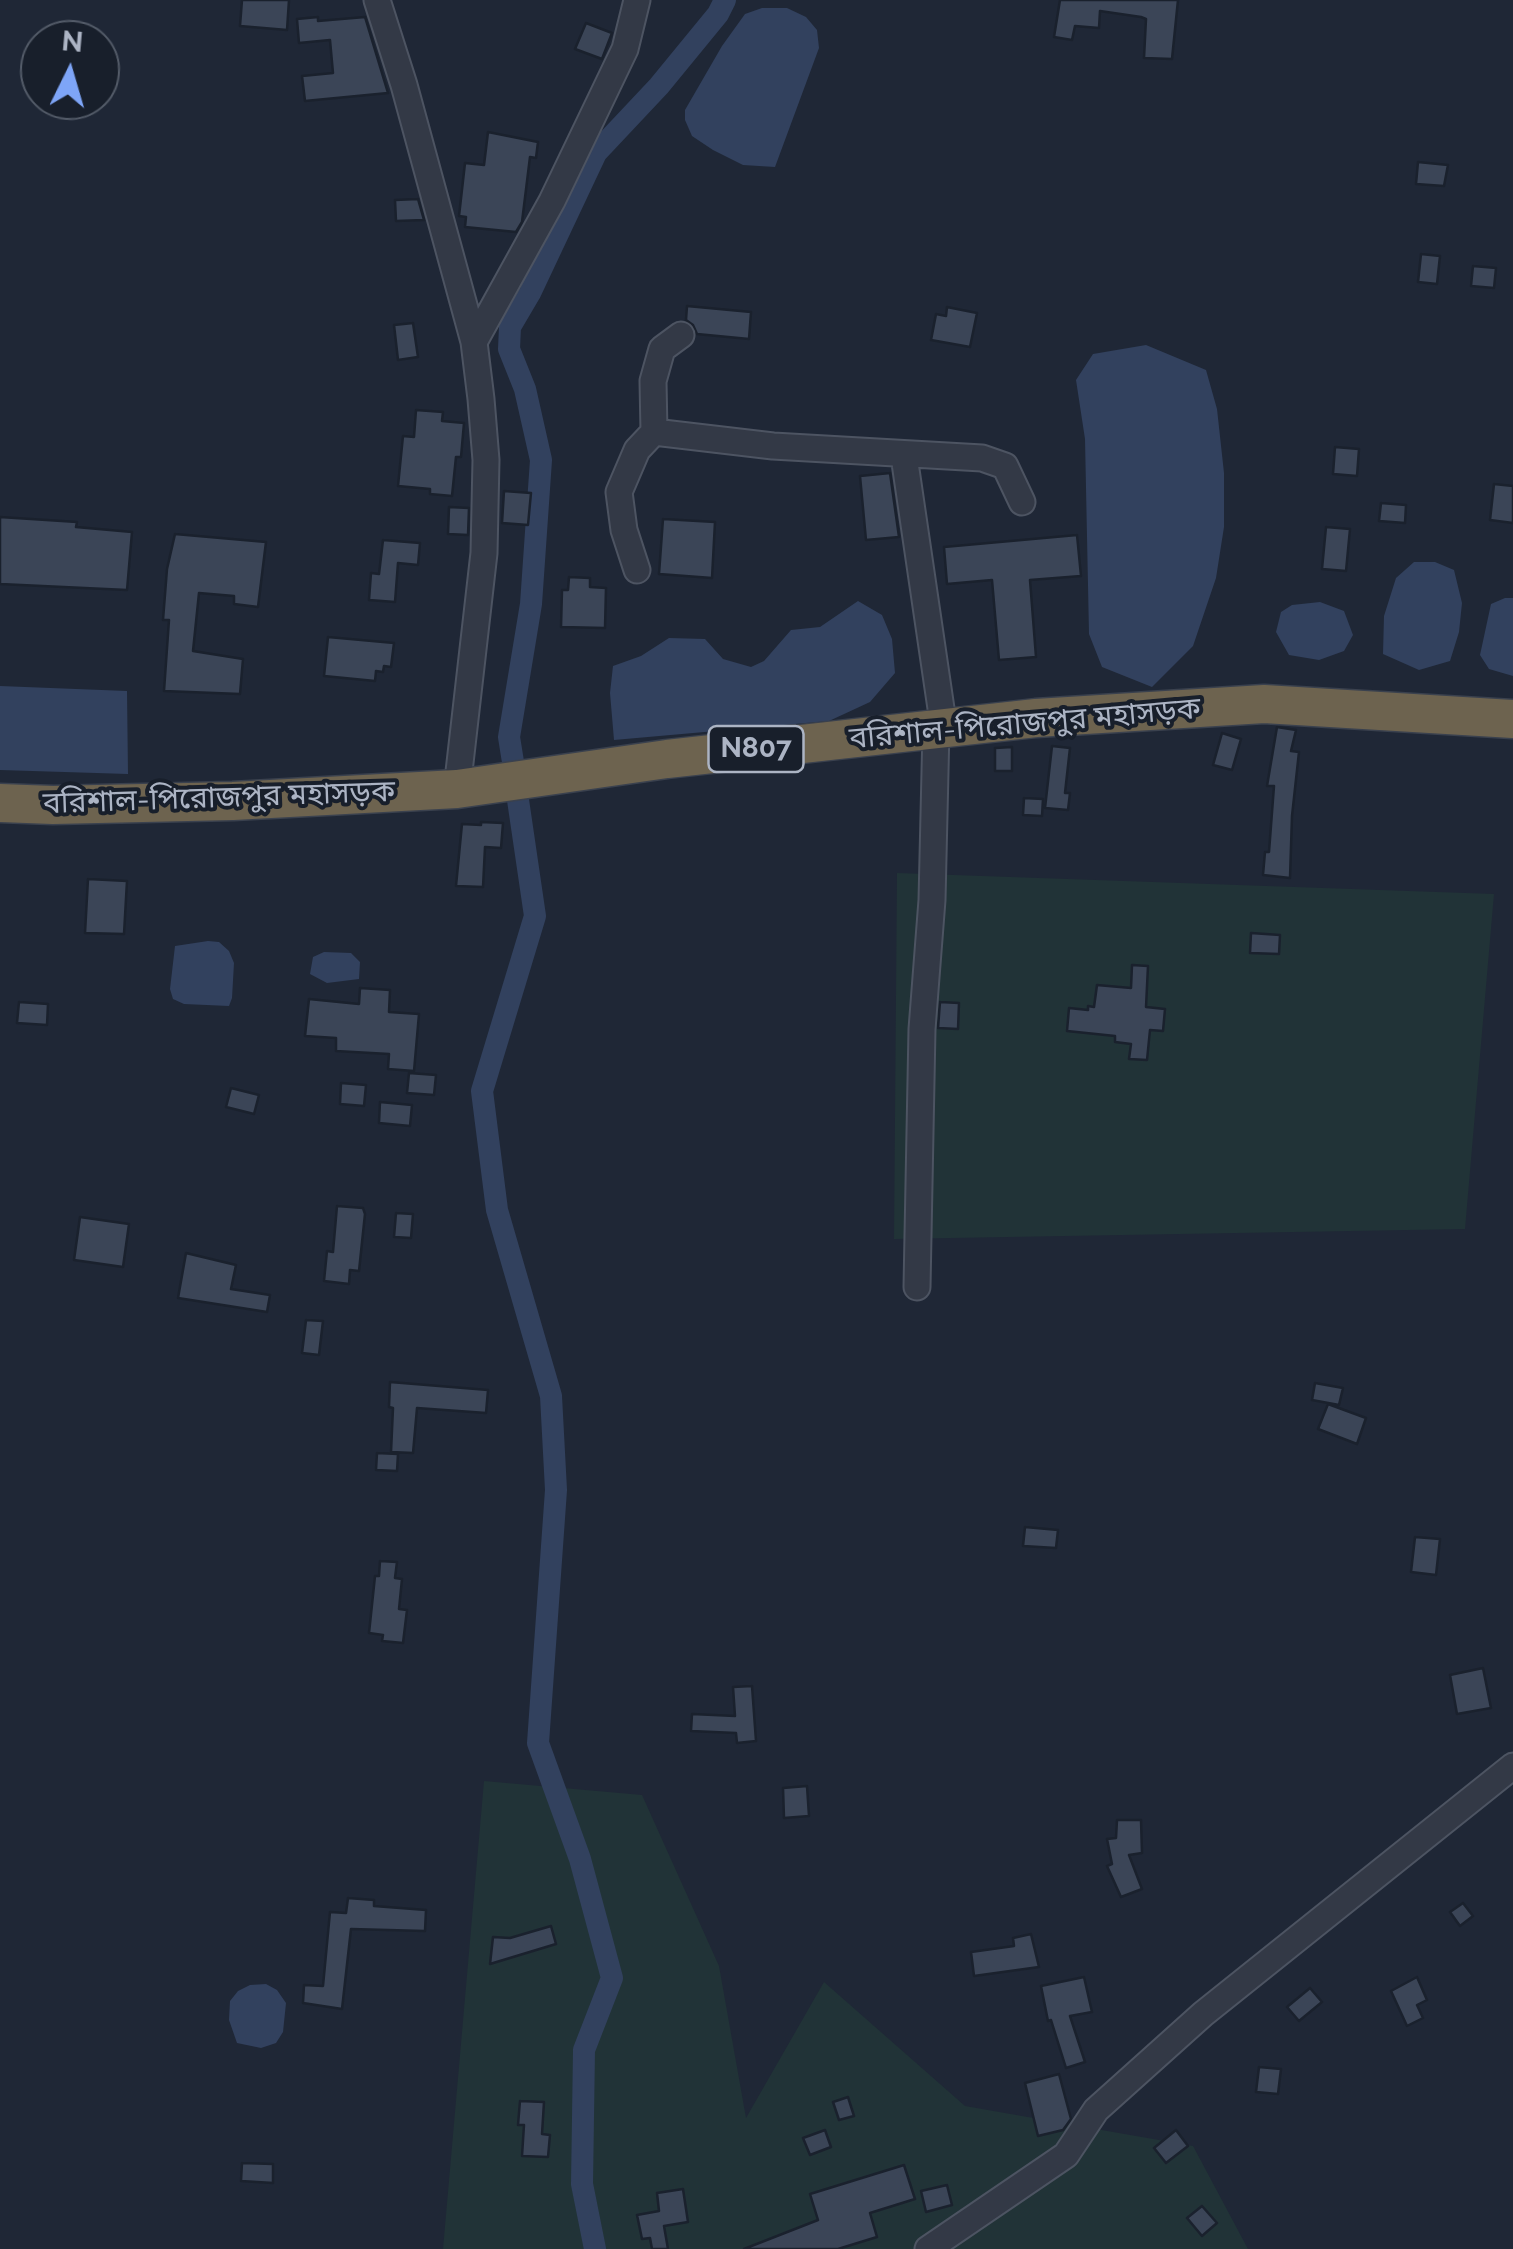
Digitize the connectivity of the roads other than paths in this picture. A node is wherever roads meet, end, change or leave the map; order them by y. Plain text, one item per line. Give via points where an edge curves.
1 (377, 0) edge
2 (637, 0) edge
3 (681, 334) dead end
4 (474, 342) junction
5 (654, 432) junction
6 (904, 456) junction
7 (1022, 502) dead end
8 (637, 570) dead end
9 (1513, 720) edge
10 (940, 729) junction
11 (457, 788) junction
12 (0, 802) edge
13 (917, 1287) dead end
14 (1513, 1766) edge
15 (928, 2249) edge

1 - 4 street
2 - 4 street via 625,50
3 - 5 street via 662,349 653,381
4 - 11 street via 486,460 484,553
5 - 6 street
5 - 8 street via 637,450 619,492
6 - 7 street via 982,458 1005,466
6 - 10 street
9 - 10 highway, বরিশাল-পিরোজপুর মহাসড়ক / N807 via 1264,704
10 - 11 highway, বরিশাল-পিরোজপুর মহাসড়ক / N807
10 - 13 street via 922,1029
11 - 12 highway, বরিশাল-পিরোজপুর মহাসড়ক / N807 via 233,801
14 - 15 street via 1190,2026 1096,2110 1066,2156

